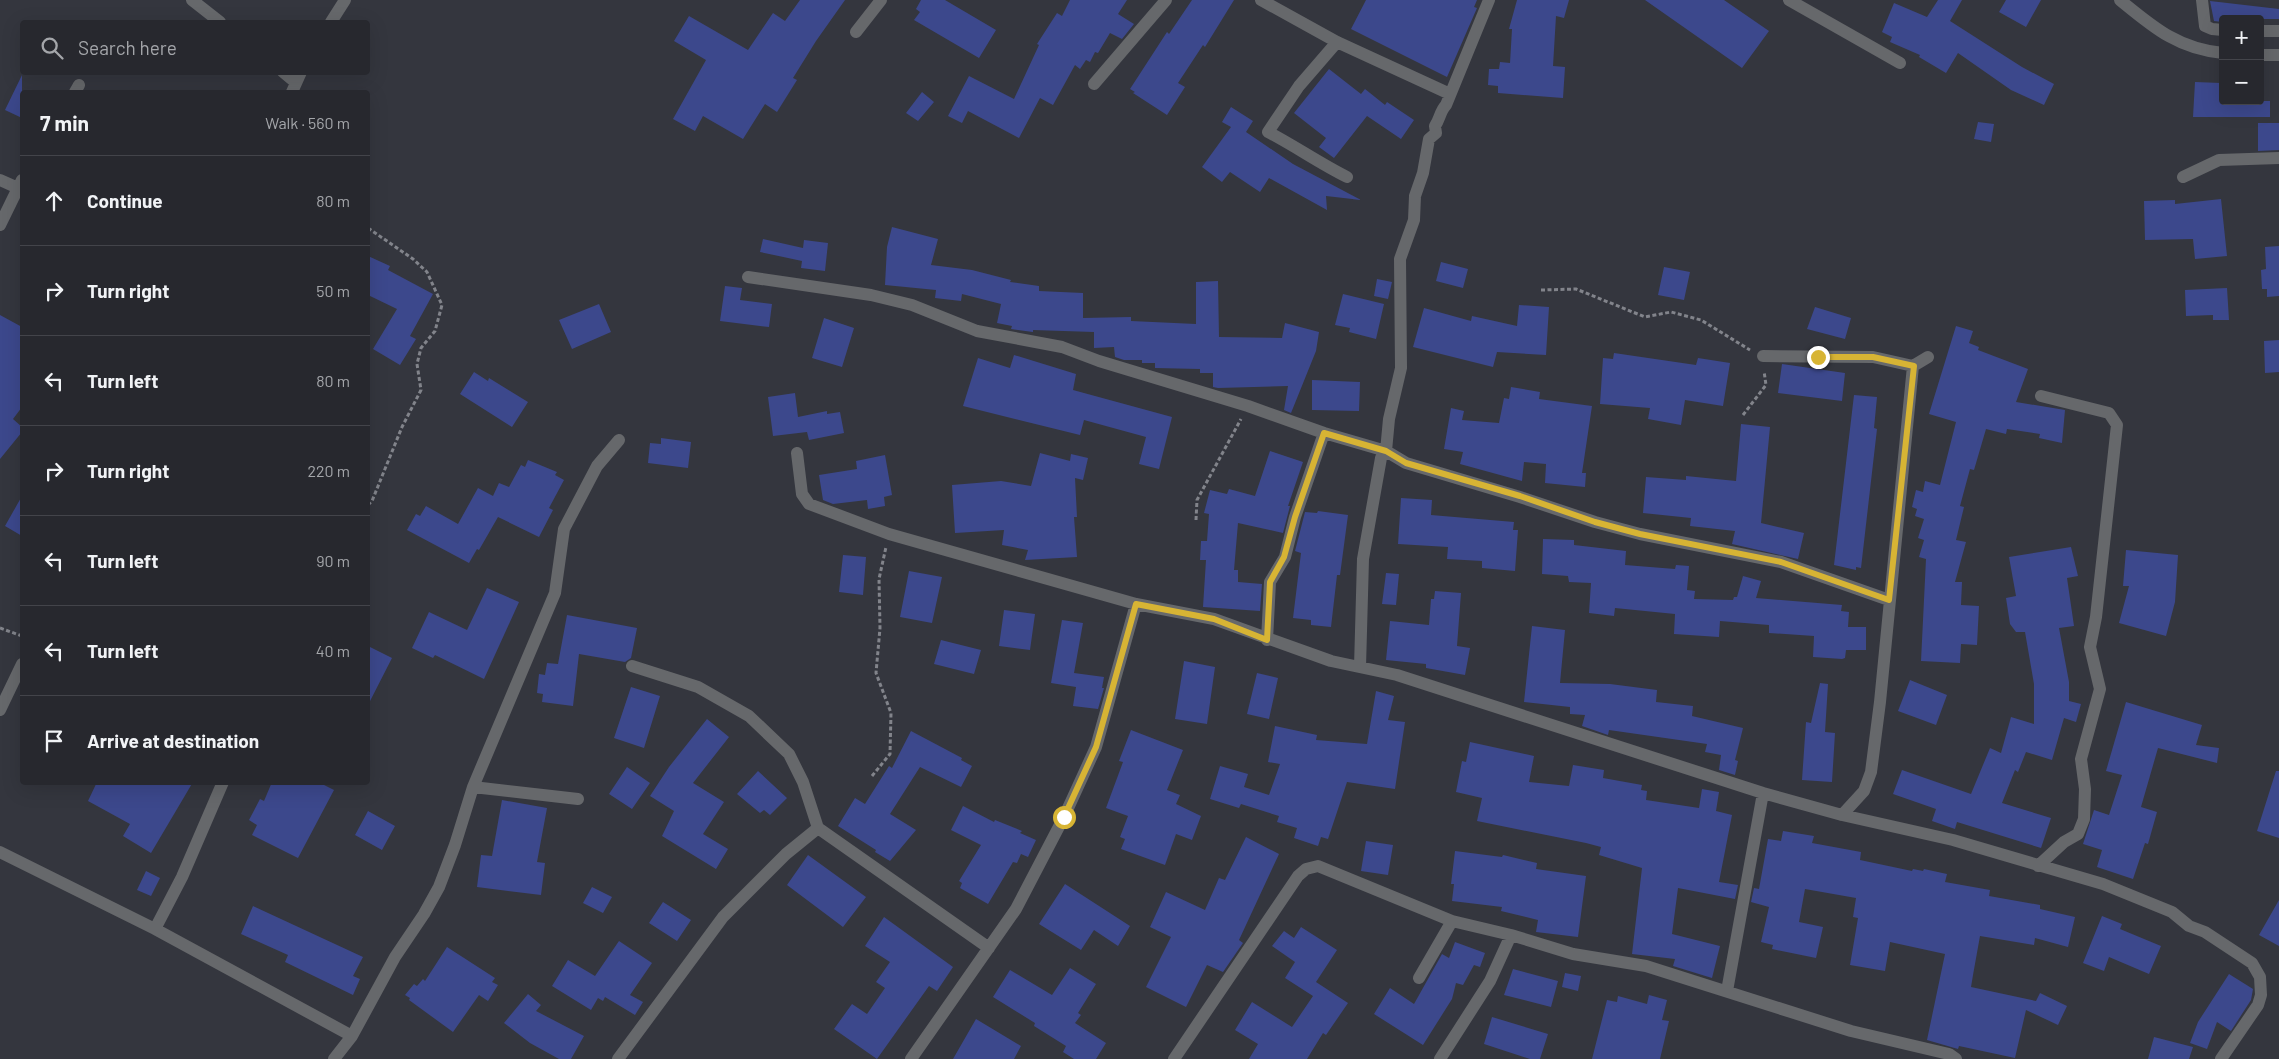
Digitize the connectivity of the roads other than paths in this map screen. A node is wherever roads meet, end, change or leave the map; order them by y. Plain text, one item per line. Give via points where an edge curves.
1 (192, 0) edge
2 (345, 0) edge
3 (881, 0) edge
4 (1166, 0) edge
5 (1261, 0) edge
6 (1489, 0) edge
7 (1789, 0) edge
8 (2120, 0) edge
9 (2202, 0) edge
10 (217, 20) edge
11 (333, 20) edge
12 (2219, 29) edge
13 (2264, 31) edge
14 (2279, 31) edge
15 (856, 32) dead end
16 (1337, 42) junction
17 (2219, 52) edge
18 (2264, 55) edge
19 (2279, 55) edge
20 (1900, 63) dead end
21 (1094, 84) dead end
22 (1450, 94) junction
23 (2279, 158) edge
24 (1347, 177) dead end
25 (2183, 177) dead end
26 (0, 180) edge
27 (20, 184) edge
28 (0, 225) edge
29 (748, 277) dead end
30 (1763, 356) road end
31 (1928, 357) dead end
32 (1914, 366) junction
33 (2041, 396) dead end
34 (1324, 433) junction
35 (619, 440) dead end
36 (1386, 451) junction
37 (797, 453) dead end
38 (1889, 600) junction
39 (1136, 604) junction
40 (1267, 640) junction
41 (632, 666) dead end
42 (1360, 667) junction
43 (20, 668) edge
44 (0, 710) edge
45 (222, 785) edge
46 (472, 787) junction
47 (1763, 793) junction
48 (578, 799) dead end
49 (1842, 815) junction
50 (818, 828) junction
51 (0, 852) edge
52 (2038, 866) junction
53 (1452, 921) junction
54 (155, 929) junction
55 (1511, 935) junction
56 (989, 948) junction
57 (1419, 978) dead end
58 (1727, 991) junction
59 (352, 1036) junction
60 (334, 1059) edge
61 (618, 1059) edge
62 (911, 1059) edge
63 (1174, 1059) edge
64 (1440, 1059) edge
65 (1956, 1059) edge
66 (2221, 1059) edge

1 - 10 street
2 - 11 street
3 - 15 street
4 - 21 street
5 - 16 street
6 - 22 street
7 - 20 street
8 - 17 street via 2179,44
9 - 12 street via 2205,26
13 - 14 street
16 - 22 street
16 - 24 street via 1299,86 1268,132
18 - 19 street
22 - 36 street via 1435,126 1436,133 1429,139 1424,173 1415,196 1414,220 1400,259 1401,368 1389,420
23 - 25 street via 2219,160
26 - 27 street
27 - 28 street
29 - 34 street via 871,295 912,305 977,331 1062,347
30 - 32 street via 1873,357
31 - 32 street
32 - 38 street
33 - 52 street via 2110,413 2117,425 2096,617 2090,637 2100,689 2081,759 2084,819 2078,834
34 - 36 street
34 - 40 street via 1284,557 1270,582
35 - 46 street via 597,466 564,530 555,594
36 - 38 street via 1406,463 1595,522 1781,562
36 - 42 street via 1381,458 1363,559
37 - 39 street via 802,494 809,504 889,534
38 - 49 street via 1871,772 1864,791
39 - 40 street via 1214,619
39 - 56 street via 1096,747 1016,909
40 - 42 street
41 - 50 street via 698,687 749,716 793,761
42 - 47 street via 1398,675
43 - 44 street
45 - 54 street via 182,877
46 - 48 street
46 - 59 street via 455,845 438,887 395,956
47 - 49 street
47 - 58 street
49 - 52 street via 1953,840
50 - 56 street
50 - 61 street via 786,854 723,916
51 - 54 street
52 - 66 street via 2103,884 2172,912 2189,926 2205,932 2252,963 2260,977 2261,995
53 - 55 street
53 - 57 street
53 - 63 street via 1318,866 1306,868
54 - 59 street
55 - 58 street via 1572,954 1646,966
55 - 64 street via 1490,981
56 - 62 street
58 - 65 street via 1851,1031 1949,1054
59 - 60 street

